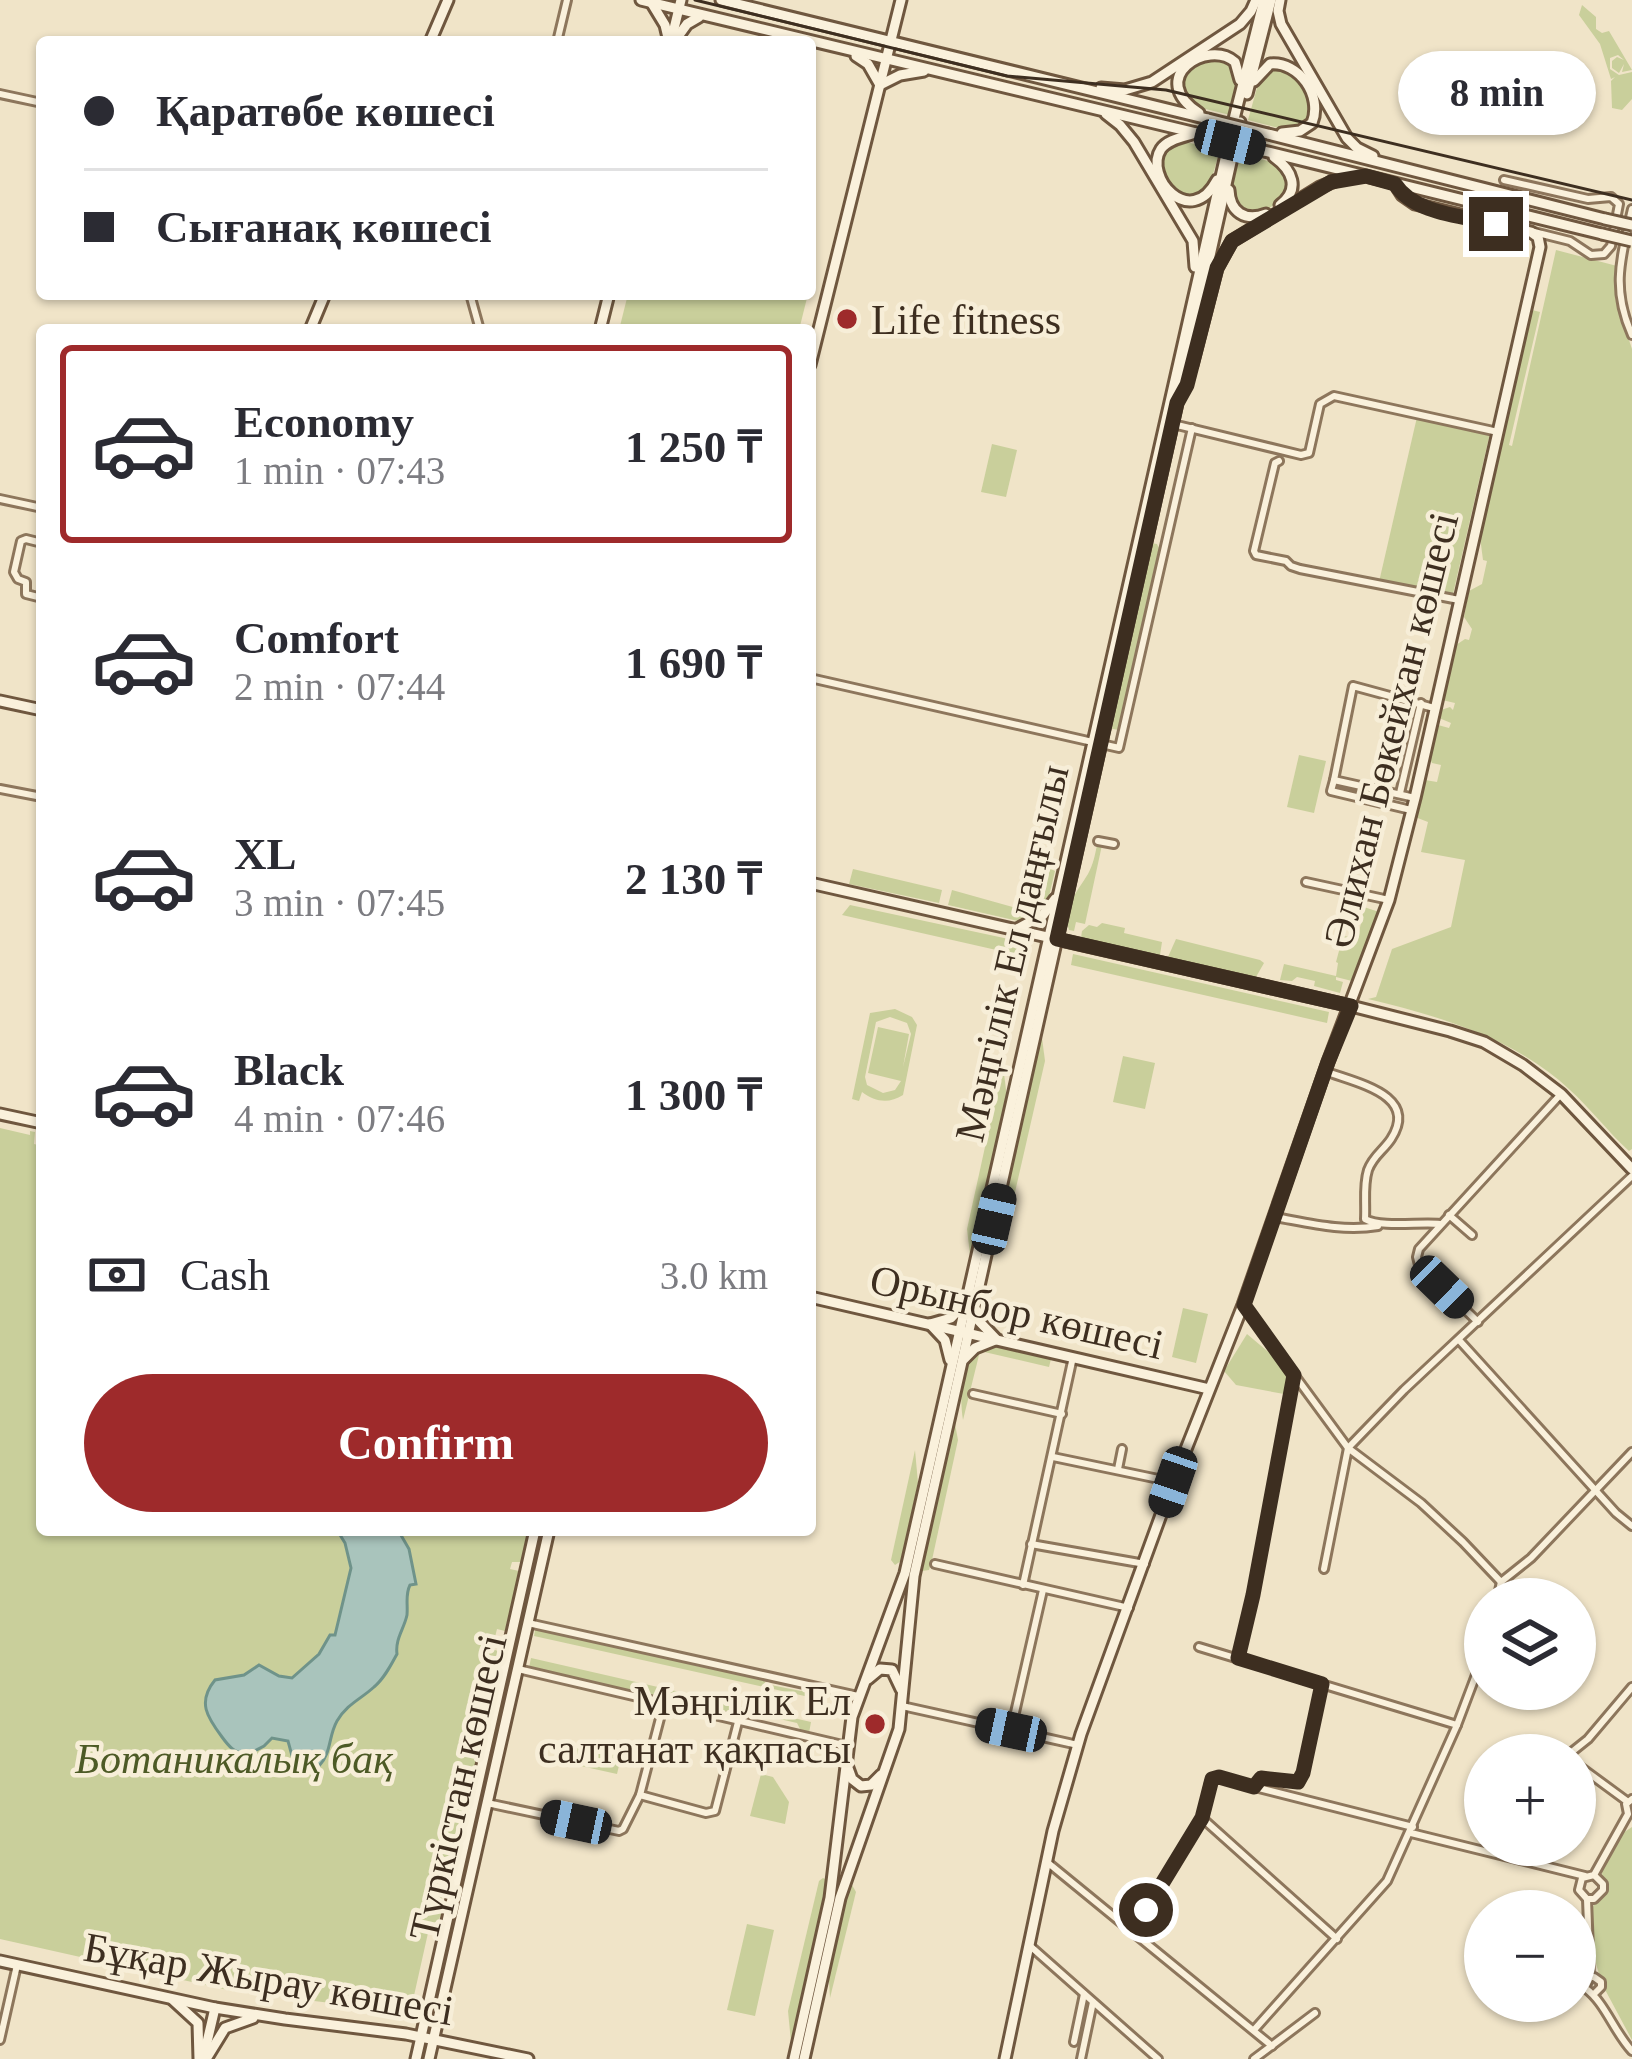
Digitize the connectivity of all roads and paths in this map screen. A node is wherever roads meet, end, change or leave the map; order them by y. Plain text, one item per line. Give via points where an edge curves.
1 (448, 0) edge
2 (566, 0) edge
3 (721, 0) edge
4 (901, 0) edge
5 (1267, 0) edge
6 (646, 1) edge
7 (688, 10) edge
8 (433, 36) edge
9 (558, 36) edge
10 (669, 36) edge
11 (676, 36) edge
12 (791, 36) edge
13 (816, 42) edge
14 (891, 42) junction
15 (847, 50) junction
16 (886, 59) junction
17 (928, 70) junction
18 (1034, 77) junction
19 (880, 85) junction
20 (1071, 86) junction
21 (1245, 90) junction
22 (1027, 93) junction
23 (0, 94) edge
24 (1120, 98) junction
25 (36, 102) edge
26 (1102, 111) junction
27 (1116, 114) junction
28 (1208, 119) junction
29 (1196, 133) junction
30 (1268, 134) junction
31 (1322, 147) junction
32 (1264, 151) junction
33 (1276, 154) junction
34 (1366, 158) junction
35 (1394, 166) junction
36 (1226, 171) junction
37 (1364, 176) junction
38 (1504, 179) dead end
39 (1411, 194) junction
40 (1632, 209) edge
41 (1632, 225) edge
42 (1531, 232) junction
43 (1632, 241) edge
44 (1632, 335) edge
45 (816, 341) edge
46 (1174, 402) junction
47 (1172, 424) junction
48 (1192, 428) junction
49 (1498, 432) junction
50 (1279, 461) dead end
51 (0, 499) edge
52 (36, 507) edge
53 (1145, 530) junction
54 (1168, 535) junction
55 (36, 542) edge
56 (36, 596) edge
57 (1459, 600) junction
58 (816, 679) edge
59 (0, 701) edge
60 (1421, 704) junction
61 (1434, 708) junction
62 (36, 709) edge
63 (1097, 743) junction
64 (1334, 780) junction
65 (0, 789) edge
66 (1400, 795) junction
67 (36, 796) edge
68 (1415, 798) junction
69 (1412, 810) junction
70 (1099, 841) dead end
71 (1114, 844) dead end
72 (1306, 882) dead end
73 (816, 884) edge
74 (1058, 895) junction
75 (1389, 899) junction
76 (1015, 930) junction
77 (1052, 938) junction
78 (1351, 1006) junction
79 (1324, 1071) junction
80 (1561, 1094) junction
81 (0, 1114) edge
82 (36, 1122) edge
83 (1632, 1173) edge
84 (1449, 1215) junction
85 (1275, 1217) junction
86 (1415, 1221) junction
87 (1440, 1224) junction
88 (1378, 1226) junction
89 (1472, 1235) dead end
90 (1425, 1242) junction
91 (816, 1298) edge
92 (970, 1304) junction
93 (1244, 1305) junction
94 (1478, 1322) junction
95 (930, 1324) junction
96 (964, 1332) junction
97 (996, 1340) junction
98 (1459, 1340) junction
99 (1073, 1357) junction
100 (955, 1369) junction
101 (1294, 1375) junction
102 (1209, 1389) junction
103 (973, 1394) dead end
104 (1061, 1414) junction
105 (1348, 1448) junction
106 (1122, 1449) dead end
107 (1632, 1452) edge
108 (1053, 1456) junction
109 (1118, 1469) junction
110 (1173, 1482) junction
111 (1595, 1489) junction
112 (1632, 1526) edge
113 (534, 1536) edge
114 (548, 1536) edge
115 (1031, 1544) junction
116 (935, 1564) dead end
117 (1144, 1564) junction
118 (1324, 1569) dead end
119 (1497, 1578) edge
120 (1506, 1578) edge
121 (1023, 1585) junction
122 (1042, 1590) junction
123 (1129, 1608) junction
124 (514, 1621) junction
125 (527, 1626) junction
126 (1199, 1647) dead end
127 (1238, 1658) junction
128 (506, 1660) junction
129 (518, 1669) junction
130 (865, 1683) junction
131 (1322, 1684) junction
132 (1632, 1687) edge
133 (853, 1695) junction
134 (902, 1700) junction
135 (664, 1703) junction
136 (1464, 1707) edge
137 (738, 1721) junction
138 (1457, 1725) junction
139 (1011, 1730) junction
140 (1591, 1734) edge
141 (842, 1745) junction
142 (1078, 1745) junction
143 (891, 1755) junction
144 (847, 1762) junction
145 (1596, 1777) edge
146 (1254, 1787) junction
147 (640, 1796) junction
148 (1630, 1800) edge
149 (487, 1803) junction
150 (1630, 1815) edge
151 (1202, 1818) junction
152 (1412, 1830) junction
153 (1464, 1842) edge
154 (1046, 1861) junction
155 (1552, 1866) edge
156 (1589, 1876) junction
157 (1579, 1890) edge
158 (1596, 1897) edge
159 (1133, 1931) junction
160 (1337, 1940) junction
161 (1029, 1945) junction
162 (0, 1961) edge
163 (17, 1965) junction
164 (1084, 1994) junction
165 (1596, 1995) edge
166 (173, 2000) junction
167 (1094, 2002) junction
168 (214, 2008) junction
169 (1315, 2013) dead end
170 (269, 2017) junction
171 (1254, 2030) junction
172 (420, 2037) junction
173 (434, 2038) junction
174 (0, 2040) edge
175 (1074, 2042) dead end
176 (1272, 2046) junction
177 (1632, 2051) edge
178 (1006, 2058) edge
179 (203, 2059) edge
180 (416, 2059) edge
181 (429, 2059) edge
182 (528, 2059) edge
183 (794, 2059) edge
184 (804, 2059) edge
185 (1081, 2059) edge
186 (1158, 2059) edge
187 (1253, 2059) edge

1 - 8 main road
2 - 9 street
3 - 14 main road
4 - 14 main road
5 - 20 main road via 1152,82 1125,90
5 - 21 main road, Мәңгілік Ел даңғылы
5 - 35 main road via 1347,138
6 - 7 main road
6 - 10 main road
7 - 11 main road
7 - 12 main road
13 - 15 main road
14 - 16 main road
14 - 18 main road
15 - 16 main road
15 - 19 main road
16 - 17 main road
16 - 19 main road
17 - 19 main road
17 - 22 main road
18 - 20 main road
18 - 22 main road via 1023,81
19 - 45 main road
20 - 24 main road
21 - 28 main road via 1226,55 1182,70 1180,97
21 - 30 main road via 1280,62 1312,94 1309,126
21 - 36 main road, Мәңгілік Ел даңғылы
22 - 26 main road
23 - 25 street
24 - 27 main road via 1125,109
24 - 28 main road
26 - 27 main road
26 - 46 main road via 1134,142 1192,241 1196,262 1170,382
27 - 29 main road
28 - 30 main road, bridge
29 - 32 main road, bridge
29 - 36 main road via 1158,155 1172,194 1187,202 1203,198
30 - 31 main road
31 - 33 main road via 1317,159
31 - 34 main road
32 - 33 main road
32 - 36 main road via 1293,181 1287,200 1265,215 1234,208
33 - 37 main road
34 - 35 main road
34 - 37 main road via 1358,164
35 - 41 main road, bridge
36 - 46 main road, Мәңгілік Ел даңғылы
37 - 39 main road
37 - 46 main road via 1319,187 1232,241 1217,268 1187,385
38 - 42 street via 1588,200 1611,196 1619,204 1604,254
39 - 42 main road via 1415,204
39 - 43 main road, bridge
40 - 44 street via 1618,285
42 - 49 main road, Әлихан Бөкейхан көшесі via 1540,244
46 - 47 main road, Мәңгілік Ел даңғылы
46 - 53 main road, Мәңгілік Ел даңғылы
47 - 48 street
47 - 53 main road, Мәңгілік Ел даңғылы
48 - 49 street via 1301,455 1309,453 1320,404 1334,396
48 - 54 street
49 - 57 main road, Әлихан Бөкейхан көшесі
50 - 57 street via 1256,555
51 - 52 street
53 - 54 street
53 - 63 main road, Мәңгілік Ел даңғылы
54 - 63 street via 1120,748
55 - 56 street via 21,541 14,572
57 - 61 main road, Әлихан Бөкейхан көшесі
58 - 63 street
59 - 62 main road
60 - 61 street
60 - 64 street via 1353,686
60 - 66 street
61 - 68 main road, Әлихан Бөкейхан көшесі
63 - 74 main road, Мәңгілік Ел даңғылы
63 - 77 main road, Мәңгілік Ел даңғылы
64 - 66 street
64 - 69 street via 1331,791
65 - 67 street
66 - 68 street
68 - 69 main road, Әлихан Бөкейхан көшесі
69 - 75 main road, Әлихан Бөкейхан көшесі
70 - 71 street
72 - 75 street
73 - 76 main road
74 - 76 main road via 1043,915
74 - 77 main road, Мәңгілік Ел даңғылы
75 - 78 main road, Әлихан Бөкейхан көшесі
76 - 77 main road
77 - 78 main road
77 - 92 main road, Мәңгілік Ел даңғылы
78 - 79 main road, Әлихан Бөкейхан көшесі
78 - 80 main road via 1484,1042
79 - 85 main road, Әлихан Бөкейхан көшесі
79 - 88 street via 1399,1108 1365,1182 1365,1219
80 - 83 main road
80 - 84 street
81 - 82 main road
83 - 94 street
84 - 87 street
84 - 89 street
85 - 88 street
85 - 93 main road, Әлихан Бөкейхан көшесі
86 - 87 street
86 - 88 street
86 - 90 street
87 - 90 street
90 - 94 street via 1419,1265
91 - 95 main road, Орынбор көшесі
92 - 95 main road
92 - 96 main road, Мәңгілік Ел даңғылы
92 - 97 main road
93 - 101 street
93 - 102 main road, Әлихан Бөкейхан көшесі
94 - 98 street
95 - 96 main road, Орынбор көшесі
95 - 100 main road
96 - 97 main road, Орынбор көшесі
96 - 100 main road, Мәңгілік Ел даңғылы
97 - 99 main road, Орынбор көшесі
97 - 100 main road
98 - 105 street
98 - 111 street
99 - 102 main road, Орынбор көшесі
99 - 104 street
100 - 130 main road, Мәңгілік Ел даңғылы via 905,1573
100 - 134 main road, Мәңгілік Ел даңғылы via 914,1576
101 - 105 street
101 - 127 street
102 - 110 main road, Әлихан Бөкейхан көшесі
103 - 104 street
104 - 108 street
105 - 118 street
105 - 119 street
106 - 109 street
107 - 111 street
108 - 109 street
108 - 115 street
109 - 110 street
110 - 117 main road, Әлихан Бөкейхан көшесі
111 - 112 street
111 - 120 street
113 - 124 main road, Түркістан көшесі
114 - 125 main road, Түркістан көшесі
115 - 117 street
115 - 121 street
116 - 121 street
117 - 123 main road, Әлихан Бөкейхан көшесі
121 - 122 street
122 - 123 street
122 - 139 street
123 - 142 main road, Әлихан Бөкейхан көшесі
124 - 125 main road via 516,1631
124 - 128 main road, Түркістан көшесі
125 - 129 main road, Түркістан көшесі
125 - 133 street
126 - 127 street
127 - 131 street
128 - 129 main road via 514,1657
128 - 172 main road, Түркістан көшесі
129 - 135 street
129 - 149 main road, Түркістан көшесі
130 - 133 main road, Мәңгілік Ел даңғылы
130 - 134 main road via 892,1670
131 - 138 street
131 - 146 street via 1301,1778 1261,1778
132 - 140 street
133 - 141 main road, Мәңгілік Ел даңғылы
134 - 139 street
134 - 143 main road, Мәңгілік Ел даңғылы
135 - 137 street
135 - 147 street
136 - 138 street
137 - 141 street
137 - 147 street via 715,1811
138 - 152 street
139 - 142 street
141 - 144 main road, Мәңгілік Ел даңғылы
142 - 154 main road, Әлихан Бөкейхан көшесі
143 - 144 main road via 867,1787 852,1779
143 - 184 main road, Мәңгілік Ел даңғылы via 840,1898
144 - 183 main road, Мәңгілік Ел даңғылы via 830,1898
145 - 148 street
146 - 151 street via 1210,1782
146 - 152 street
147 - 149 street via 619,1831
148 - 150 street
149 - 173 main road, Түркістан көшесі
150 - 156 street
151 - 159 street
151 - 160 street
152 - 153 street
152 - 160 street via 1387,1881
154 - 159 street
154 - 161 main road, Әлихан Бөкейхан көшесі
155 - 156 street
156 - 157 street
156 - 158 street via 1603,1883
159 - 171 street
160 - 171 street
161 - 164 street
161 - 178 main road, Әлихан Бөкейхан көшесі
162 - 163 main road, Бұқар Жырау көшесі
163 - 166 main road, Бұқар Жырау көшесі
163 - 174 street
164 - 167 street
164 - 175 street
165 - 177 street
166 - 168 main road, Бұқар Жырау көшесі
166 - 179 main road via 198,2023
167 - 185 street
167 - 186 street
168 - 170 main road, Бұқар Жырау көшесі
168 - 179 main road
169 - 176 street
170 - 172 main road, Бұқар Жырау көшесі
170 - 179 main road via 224,2028
171 - 176 street
172 - 173 main road, Бұқар Жырау көшесі
172 - 180 main road, Түркістан көшесі
173 - 181 main road, Түркістан көшесі
173 - 182 main road, Бұқар Жырау көшесі
176 - 187 street

